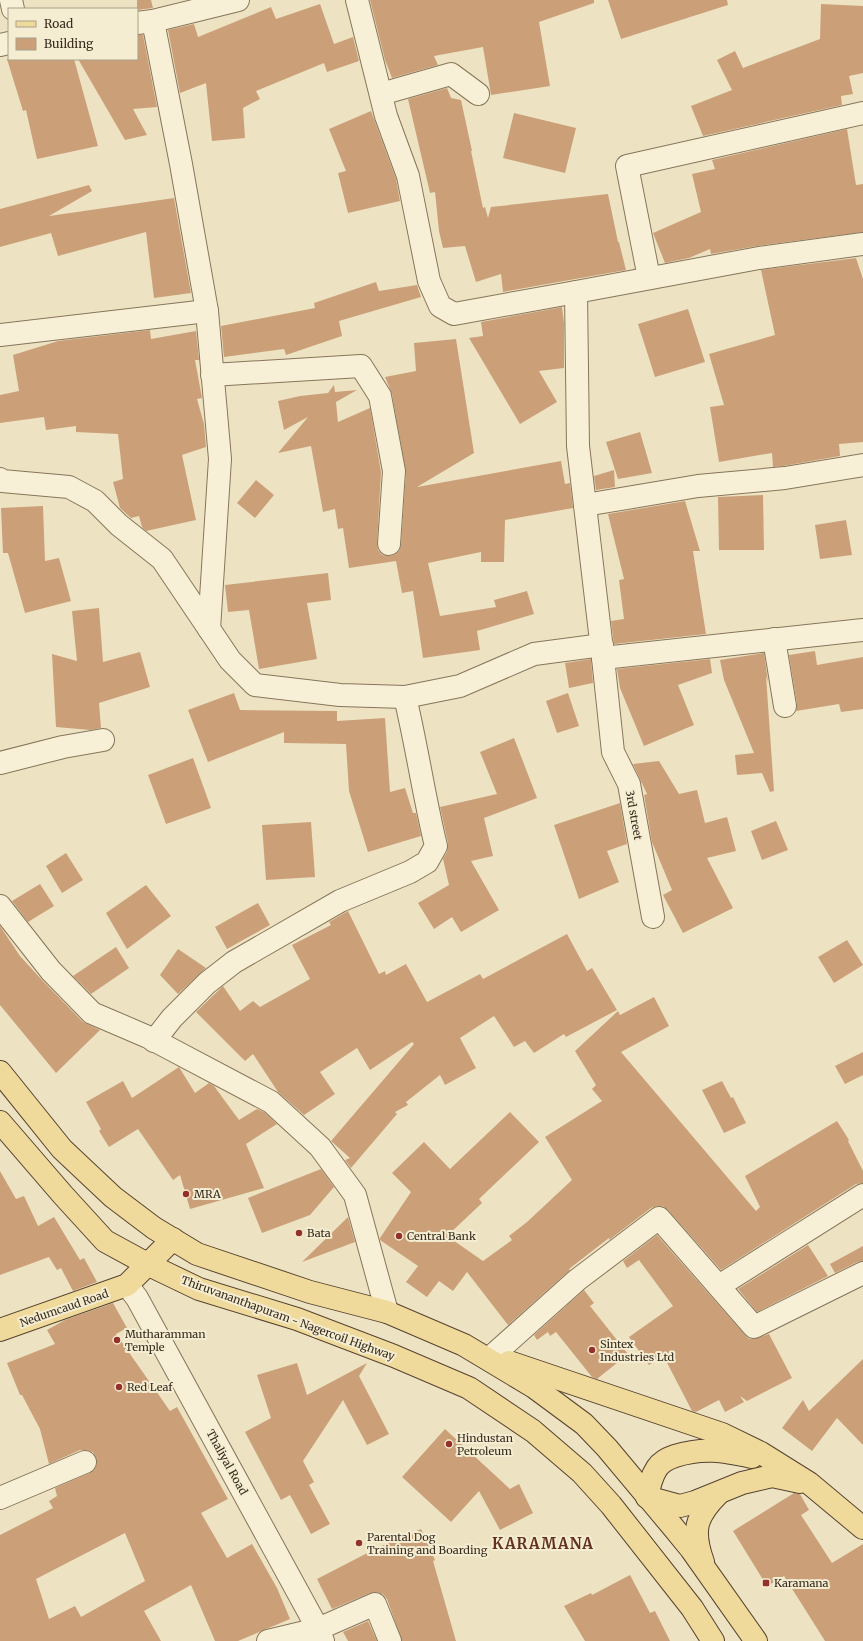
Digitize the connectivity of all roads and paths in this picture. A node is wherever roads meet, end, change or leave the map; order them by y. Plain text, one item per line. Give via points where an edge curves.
1 (238, 0) edge
2 (358, 0) edge
3 (186, 6) edge
4 (145, 22) edge
5 (381, 94) junction
6 (478, 94) dead end
7 (863, 113) edge
8 (863, 244) edge
9 (649, 278) junction
10 (576, 292) junction
11 (207, 311) junction
12 (0, 335) edge
13 (212, 375) junction
14 (863, 465) edge
15 (0, 479) edge
16 (585, 506) junction
17 (390, 544) dead end
18 (209, 629) junction
19 (863, 630) edge
20 (774, 639) junction
21 (602, 651) junction
22 (405, 697) junction
23 (785, 706) dead end
24 (103, 740) dead end
25 (0, 763) edge
26 (0, 906) edge
27 (653, 917) dead end
28 (154, 1041) junction
29 (0, 1072) edge
30 (0, 1122) edge
31 (863, 1195) edge
32 (173, 1239) junction
33 (148, 1265) junction
34 (863, 1273) edge
35 (127, 1285) junction
36 (719, 1286) junction
37 (387, 1312) junction
38 (0, 1330) edge
39 (464, 1346) junction
40 (492, 1356) junction
41 (773, 1461) junction
42 (85, 1462) dead end
43 (809, 1483) junction
44 (719, 1493) junction
45 (647, 1497) junction
46 (0, 1498) edge
47 (623, 1519) junction
48 (863, 1528) edge
49 (707, 1572) junction
50 (320, 1635) edge
51 (268, 1641) edge
52 (390, 1641) edge
53 (713, 1641) edge
54 (756, 1641) edge

1 - 3 street
2 - 5 street
3 - 4 street
4 - 11 street via 182,164
5 - 6 street via 451,74
5 - 10 street via 386,116 408,176 429,281 440,306 454,314
7 - 9 street via 628,166
8 - 9 street via 759,258
9 - 10 street
10 - 16 street, 3rd street via 578,446
11 - 12 street
11 - 13 street
13 - 17 street via 361,366 380,396 394,471
13 - 18 street via 220,459
14 - 16 street via 785,478 698,486
15 - 18 street via 69,487 95,501 162,559
16 - 21 street, 3rd street
18 - 22 street via 230,660 255,685 340,695
19 - 20 street
20 - 21 street
20 - 23 street
21 - 22 street via 534,654 460,686
21 - 27 street, 3rd street via 613,752 629,784
22 - 28 street via 436,846 427,862 410,872 340,901 234,962 207,983 172,1018
24 - 25 street
26 - 28 street via 51,971 92,1013
28 - 37 street via 271,1102 320,1147 354,1195
29 - 32 main road via 62,1149 113,1197
30 - 33 main road, Thiruvananthapuram - Nagercoil Highway via 105,1241
31 - 36 street
32 - 33 main road
32 - 37 main road via 204,1257 310,1292
33 - 35 main road
33 - 47 main road, Thiruvananthapuram - Nagercoil Highway via 200,1289 297,1319 469,1388 533,1431 582,1473
34 - 36 street via 754,1327
35 - 38 main road, Nedumcaud Road
35 - 50 street, Thaliyal Road via 137,1298
36 - 40 street via 659,1218 577,1280
37 - 39 main road
39 - 40 main road
39 - 45 main road via 534,1387 584,1424
40 - 41 main road via 722,1434
41 - 43 main road
41 - 45 main road via 715,1450 691,1451 670,1458 658,1467 649,1483
42 - 46 street
43 - 44 main road via 772,1476 742,1483
43 - 48 main road
44 - 45 main road via 680,1506
44 - 49 main road via 705,1507 698,1521 697,1546
45 - 47 main road
45 - 49 main road
47 - 53 main road, Thiruvananthapuram - Nagercoil Highway via 692,1608
49 - 54 main road
50 - 51 street
50 - 52 street via 375,1604

